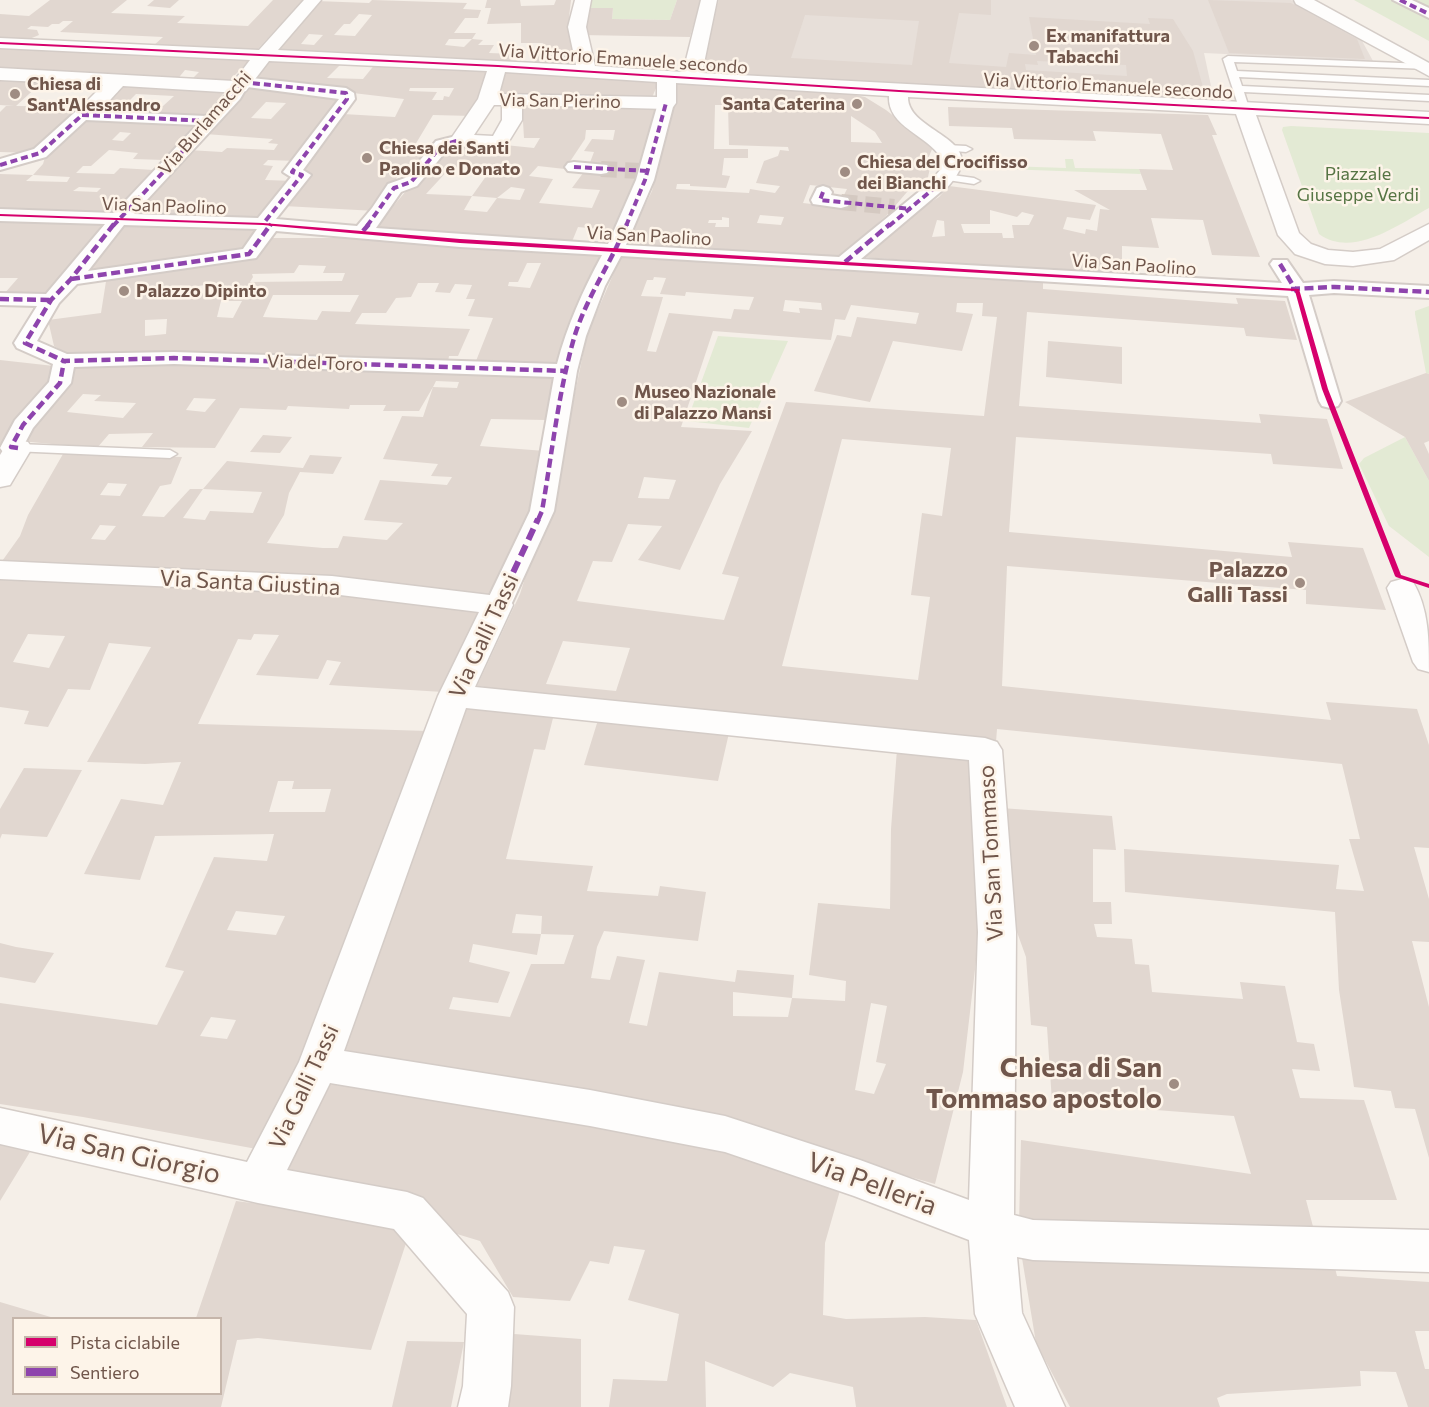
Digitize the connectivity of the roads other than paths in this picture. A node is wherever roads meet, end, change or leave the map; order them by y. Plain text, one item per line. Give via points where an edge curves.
1 (313, 0) edge
2 (583, 0) edge
3 (709, 0) edge
4 (1302, 0) edge
5 (1400, 0) edge
6 (1429, 14) edge
7 (0, 43) edge
8 (263, 56) junction
9 (498, 66) junction
10 (587, 72) junction
11 (1428, 73) edge
12 (0, 74) edge
13 (1233, 74) junction
14 (667, 77) junction
15 (691, 79) junction
16 (124, 80) junction
17 (241, 84) junction
18 (899, 91) junction
19 (1429, 98) edge
20 (488, 99) junction
21 (1241, 99) junction
22 (512, 101) junction
23 (666, 103) junction
24 (83, 114) junction
25 (1429, 118) edge
26 (210, 122) junction
27 (460, 140) junction
28 (946, 148) junction
29 (966, 149) dead end
30 (0, 165) edge
31 (574, 167) dead end
32 (601, 169) tunnel mouth
33 (942, 181) junction
34 (974, 181) dead end
35 (823, 192) dead end
36 (841, 202) tunnel mouth
37 (0, 215) edge
38 (118, 220) junction
39 (267, 224) junction
40 (363, 231) junction
41 (1429, 231) edge
42 (614, 249) junction
43 (845, 262) junction
44 (1280, 264) dead end
45 (71, 279) junction
46 (1297, 290) junction
47 (1429, 292) edge
48 (0, 299) edge
49 (51, 300) junction
50 (64, 361) junction
51 (566, 372) junction
52 (1330, 401) road end
53 (18, 448) junction
54 (170, 454) dead end
55 (0, 479) edge
56 (0, 570) edge
57 (1398, 576) road end
58 (498, 605) junction
59 (1429, 662) edge
60 (454, 696) junction
61 (319, 1064) junction
62 (0, 1126) edge
63 (258, 1184) junction
64 (991, 1227) junction
65 (1429, 1251) edge
66 (483, 1407) edge
67 (1040, 1407) edge

1 - 8 street, Via Burlamacchi
2 - 10 street via 577,27
3 - 15 street
4 - 11 street
5 - 6 street
7 - 8 street, Via Vittorio Emanuele secondo
8 - 9 street, Via Vittorio Emanuele secondo
8 - 17 street, Via Burlamacchi
9 - 10 street, Via Vittorio Emanuele secondo
9 - 20 street, Via San Pierino
10 - 14 street, Via Vittorio Emanuele secondo
11 - 13 lane
11 - 13 lane via 1228,59
12 - 16 street
13 - 21 lane
14 - 15 street, Via Vittorio Emanuele secondo
14 - 23 street, Via Galli Tassi
15 - 18 street, Via Vittorio Emanuele secondo
16 - 17 street
16 - 24 street
17 - 26 street, Via Burlamacchi
17 - 39 street via 346,93 347,99 292,171 302,175
18 - 21 street, Via Vittorio Emanuele secondo
18 - 28 street via 898,104 903,114
19 - 21 lane
20 - 22 street, Via San Pierino
20 - 27 street
21 - 25 street
21 - 41 street via 1289,236 1303,249 1325,257 1386,255
22 - 23 street, Via San Pierino
22 - 27 street via 512,120 499,142
23 - 42 street, Via Galli Tassi via 623,233
24 - 26 street
24 - 30 street via 40,153
26 - 38 street, Via Burlamacchi
27 - 40 street via 442,145 411,182 394,188
28 - 29 lane
28 - 33 street via 952,163
31 - 32 street
33 - 34 lane
33 - 43 street via 903,208
35 - 36 street via 820,200
37 - 38 street, Via San Paolino
38 - 39 street, Via San Paolino
38 - 45 street, Via Burlamacchi
39 - 40 street, Via San Paolino
39 - 45 street via 249,254
40 - 42 street, Via San Paolino via 459,241
42 - 43 street, Via San Paolino
42 - 51 street, Via Galli Tassi via 575,336
43 - 46 street, Via San Paolino
44 - 46 street
45 - 49 street, Via Burlamacchi
46 - 47 street, Via San Paolino via 1334,287
46 - 52 street
48 - 49 street
49 - 50 street, Via Burlamacchi via 25,343
50 - 51 street, Via del Toro via 174,358
50 - 53 street via 60,383 23,425 11,447
51 - 58 street, Via Galli Tassi via 542,512
53 - 54 lane
53 - 55 street
56 - 58 street, Via Santa Giustina via 332,585
57 - 59 street
58 - 60 street, Via Galli Tassi
60 - 61 street, Via Galli Tassi
60 - 64 street, Via San Tommaso via 985,750 997,932
61 - 63 street, Via Galli Tassi
61 - 64 street, Via Pelleria via 725,1134
62 - 63 street, Via San Giorgio
63 - 66 street, Via San Giorgio via 407,1212 491,1307
64 - 65 street, Via Pelleria via 1033,1240
64 - 67 street, Via San Tommaso via 999,1314

